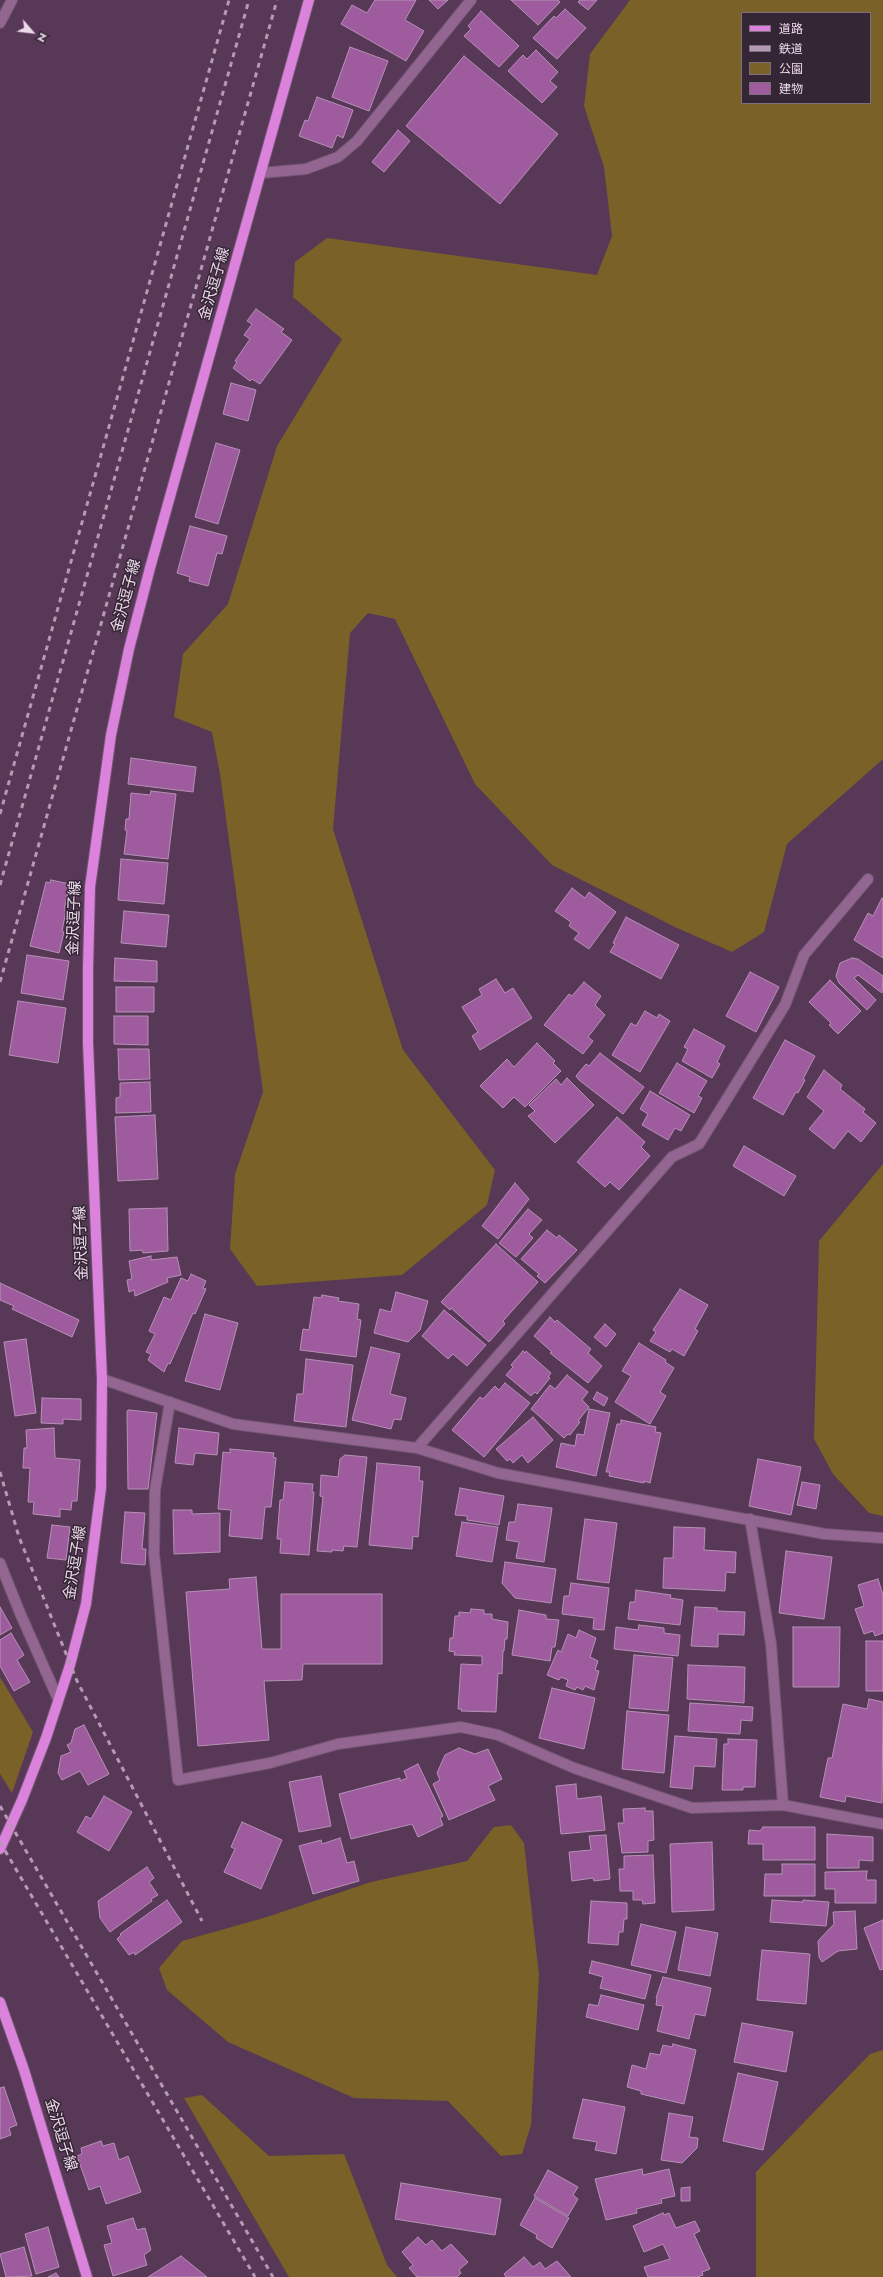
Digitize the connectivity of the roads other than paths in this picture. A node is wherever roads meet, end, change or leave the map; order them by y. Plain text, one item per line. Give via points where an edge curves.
1 (12, 0) edge
2 (309, 0) edge
3 (471, 0) edge
4 (0, 23) edge
5 (262, 173) junction
6 (868, 879) dead end
7 (102, 1379) junction
8 (170, 1402) junction
9 (417, 1448) junction
10 (750, 1519) junction
11 (883, 1538) edge
12 (0, 1563) edge
13 (58, 1699) junction
14 (783, 1804) junction
15 (883, 1824) edge
16 (0, 1849) edge
17 (0, 2002) edge
18 (88, 2277) edge

1 - 4 street
2 - 5 main road, 金沢逗子線
3 - 5 street via 357,141 338,157 306,169
5 - 7 main road, 金沢逗子線 via 129,649 98,813 90,887 88,1043
6 - 9 street via 804,955 785,1005 700,1144 672,1157
7 - 8 street
7 - 13 main road, 金沢逗子線 via 101,1488 96,1539 86,1604
8 - 9 street via 233,1424
8 - 14 street via 155,1490 154,1554 178,1780 270,1763 338,1744 461,1727 498,1735 574,1768 692,1808
9 - 10 street via 498,1473
10 - 11 street via 825,1534
10 - 14 street via 771,1644
12 - 13 street
13 - 16 main road, 金沢逗子線 via 24,1794
14 - 15 street
17 - 18 main road, 金沢逗子線 via 24,2070

